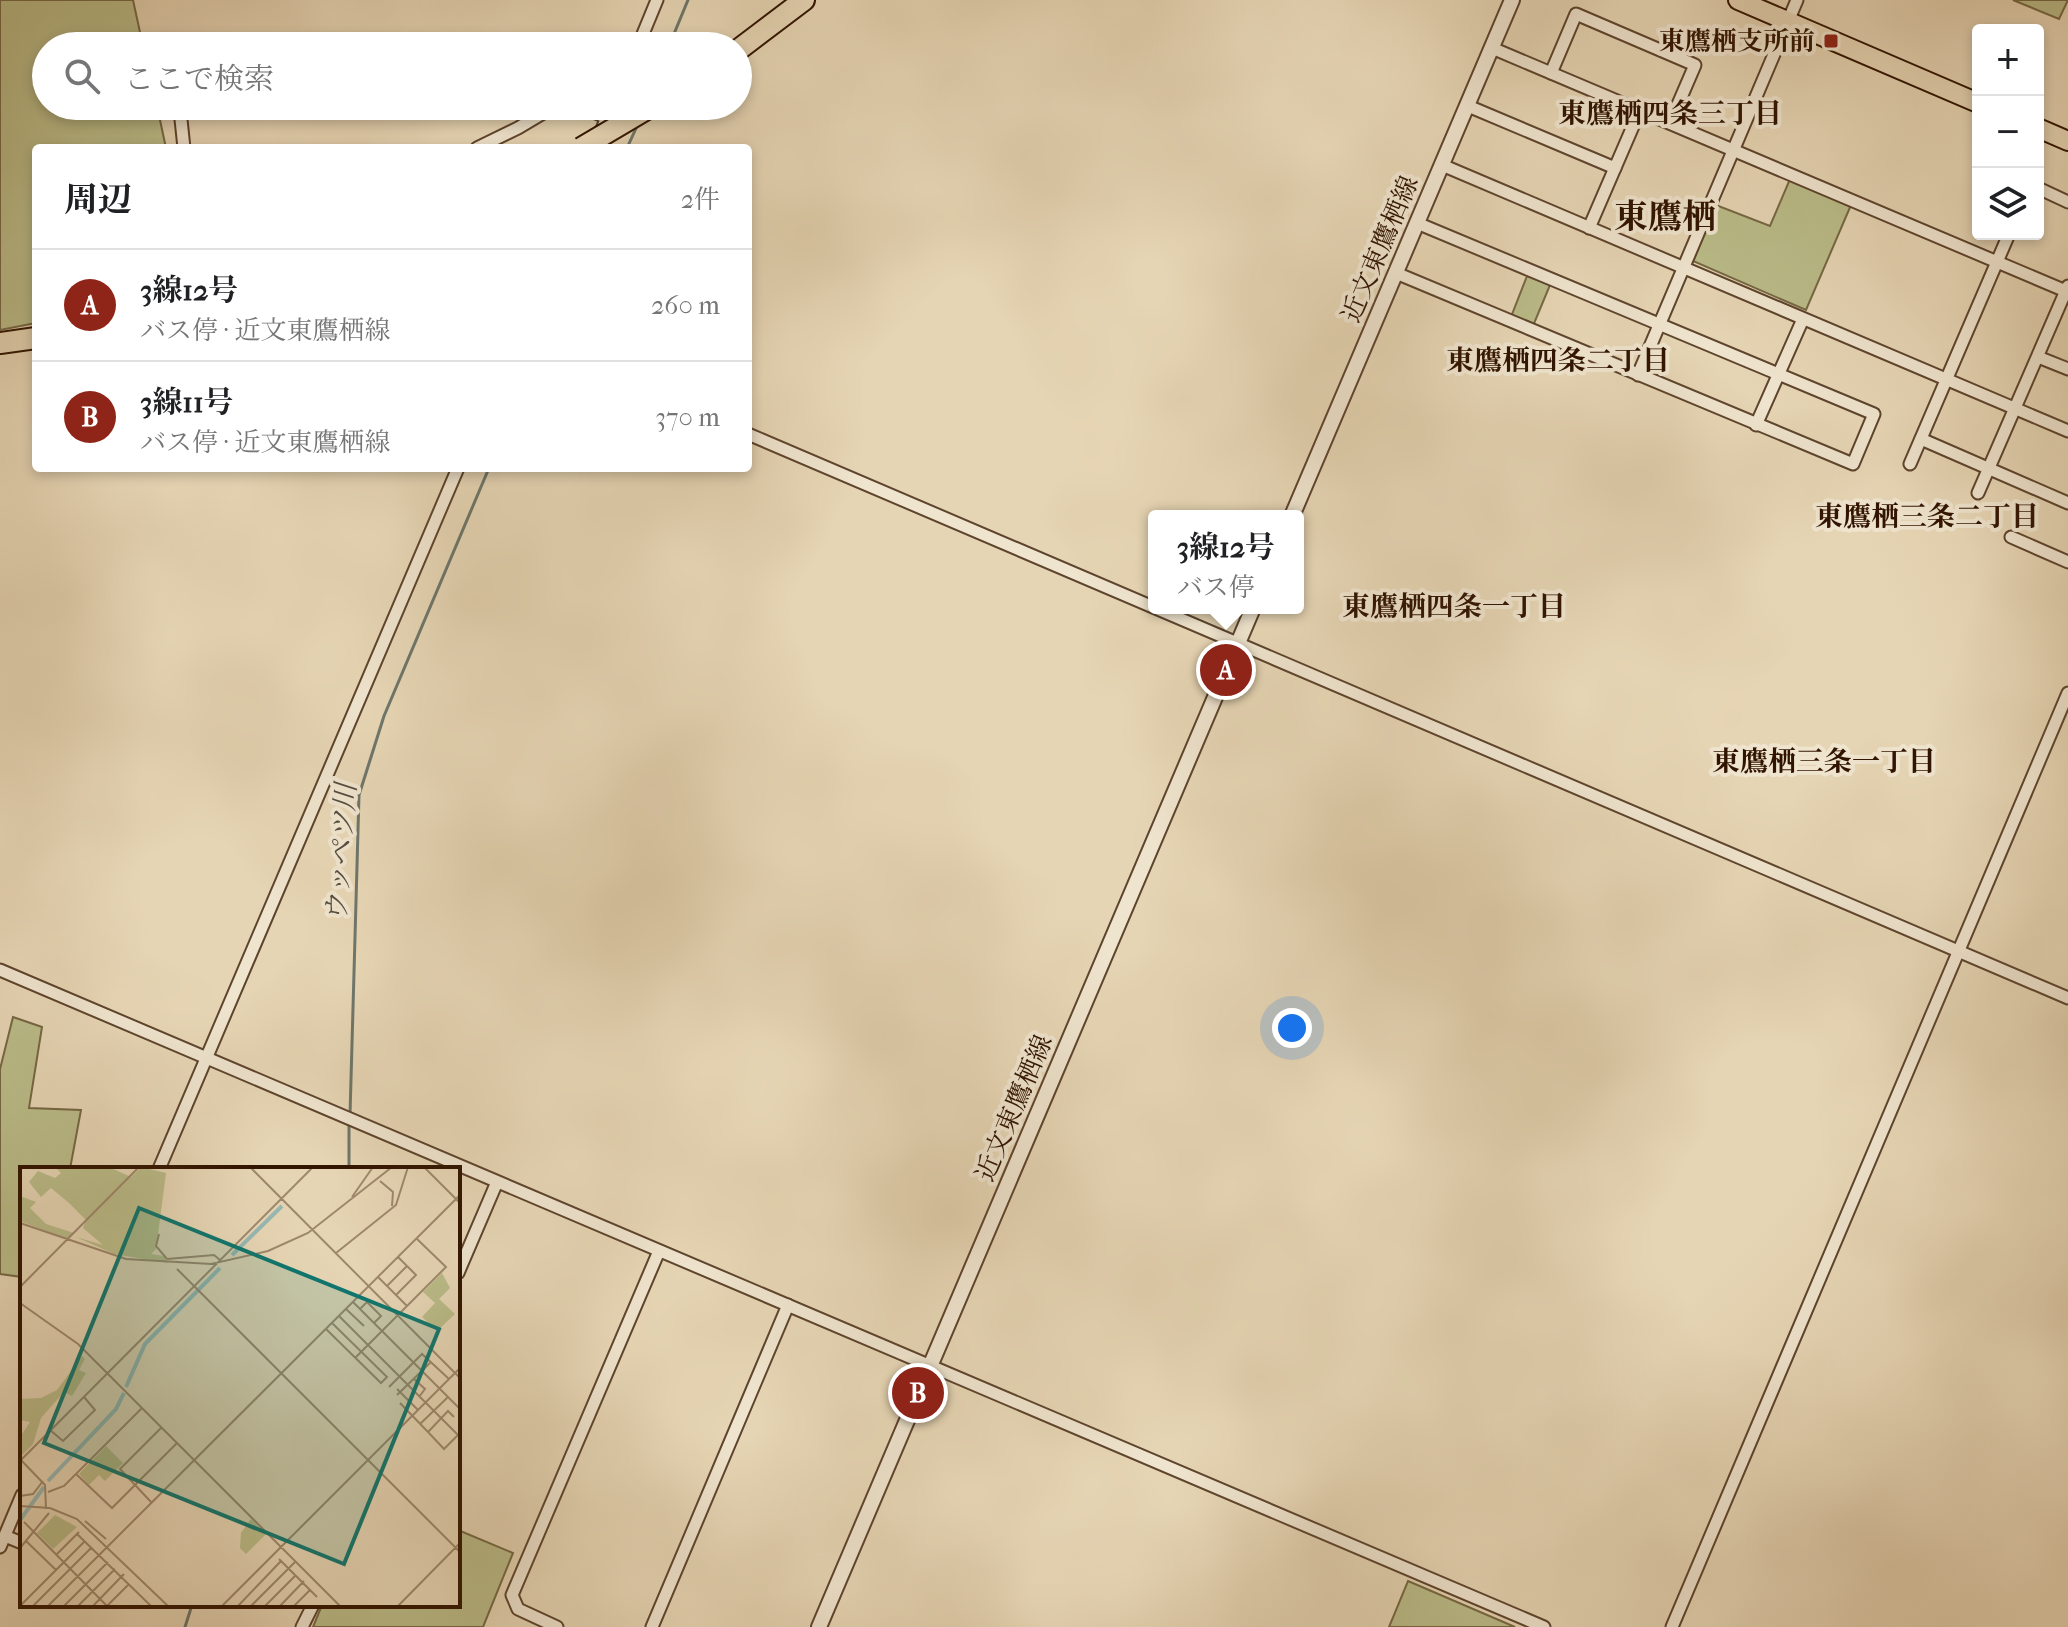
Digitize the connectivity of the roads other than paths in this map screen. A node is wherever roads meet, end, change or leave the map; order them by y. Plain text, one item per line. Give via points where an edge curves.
1 (657, 0) edge
2 (802, 0) edge
3 (1512, 0) edge
4 (1738, 0) edge
5 (1797, 0) edge
6 (1788, 22) junction
7 (644, 32) edge
8 (752, 40) edge
9 (1492, 48) junction
10 (1551, 73) junction
11 (1972, 100) edge
12 (1468, 106) junction
13 (1640, 110) junction
14 (181, 120) edge
15 (531, 120) edge
16 (606, 120) edge
17 (628, 120) edge
18 (1670, 123) junction
19 (2044, 131) edge
20 (2068, 141) edge
21 (184, 144) edge
22 (485, 144) edge
23 (588, 144) edge
24 (596, 144) edge
25 (1734, 150) junction
26 (1442, 165) junction
27 (1615, 168) junction
28 (2044, 191) edge
29 (2068, 202) edge
30 (1417, 223) junction
31 (1589, 228) junction
32 (2006, 240) edge
33 (1996, 262) junction
34 (1684, 268) junction
35 (1396, 273) junction
36 (2067, 290) edge
37 (1803, 319) junction
38 (1659, 325) junction
39 (32, 339) edge
40 (0, 343) edge
41 (2038, 357) junction
42 (2068, 369) edge
43 (1779, 374) junction
44 (1638, 375) junction
45 (1946, 380) junction
46 (2014, 408) junction
47 (1756, 425) junction
48 (2068, 431) edge
49 (752, 436) edge
50 (1921, 439) junction
51 (1910, 464) dead end
52 (1989, 469) junction
53 (456, 472) edge
54 (1978, 493) dead end
55 (2068, 503) edge
56 (1295, 510) edge
57 (2011, 537) dead end
58 (2068, 562) edge
59 (1148, 605) edge
60 (1168, 614) edge
61 (1250, 614) edge
62 (1238, 644) junction
63 (2068, 693) edge
64 (1959, 951) junction
65 (0, 970) edge
66 (2068, 998) edge
67 (207, 1058) junction
68 (160, 1167) edge
69 (497, 1182) junction
70 (659, 1251) junction
71 (460, 1268) edge
72 (788, 1305) junction
73 (929, 1365) junction
74 (20, 1500) edge
75 (2, 1542) edge
76 (312, 1607) edge
77 (302, 1627) edge
78 (557, 1627) edge
79 (652, 1627) edge
80 (819, 1627) edge
81 (1544, 1627) edge
82 (1672, 1627) edge

1 - 7 street
2 - 8 highway
3 - 9 street, 近文東鷹栖線
4 - 6 main road
5 - 6 street
6 - 11 main road
6 - 25 street
9 - 10 street
9 - 12 street, 近文東鷹栖線
10 - 13 street
10 - 18 street via 1576,14 1695,65
12 - 26 street, 近文東鷹栖線
12 - 27 street
13 - 18 street
13 - 27 street
14 - 21 street
15 - 22 street
16 - 24 street
17 - 23 highway, bridge
18 - 25 street
19 - 20 main road
25 - 33 street
25 - 34 street
26 - 30 street, 近文東鷹栖線
26 - 31 street
27 - 31 street
28 - 29 street
30 - 35 street, 近文東鷹栖線
30 - 38 street
31 - 34 street
32 - 33 street
33 - 36 street
33 - 45 street
34 - 37 street
34 - 38 street
35 - 44 street
35 - 56 street, 近文東鷹栖線
36 - 41 street
37 - 43 street
37 - 45 street
38 - 43 street
38 - 44 street
39 - 40 highway
41 - 42 street
41 - 46 street
43 - 47 street
43 - 47 street via 1874,414 1853,464
44 - 47 street
45 - 46 street
45 - 50 street
46 - 48 street
46 - 52 street
49 - 59 street
50 - 51 street
50 - 52 street
52 - 54 street
52 - 55 street
53 - 67 street
57 - 58 street
60 - 62 street
61 - 62 street, 近文東鷹栖線
62 - 64 street
62 - 73 street, 近文東鷹栖線
63 - 64 street
64 - 66 street
64 - 82 street
65 - 67 street
67 - 68 street
67 - 69 street
69 - 70 street
69 - 71 street
70 - 72 street
70 - 78 street via 512,1595 518,1609
72 - 73 street
72 - 79 street
73 - 80 street, 近文東鷹栖線
73 - 81 street
74 - 75 street
76 - 77 street

